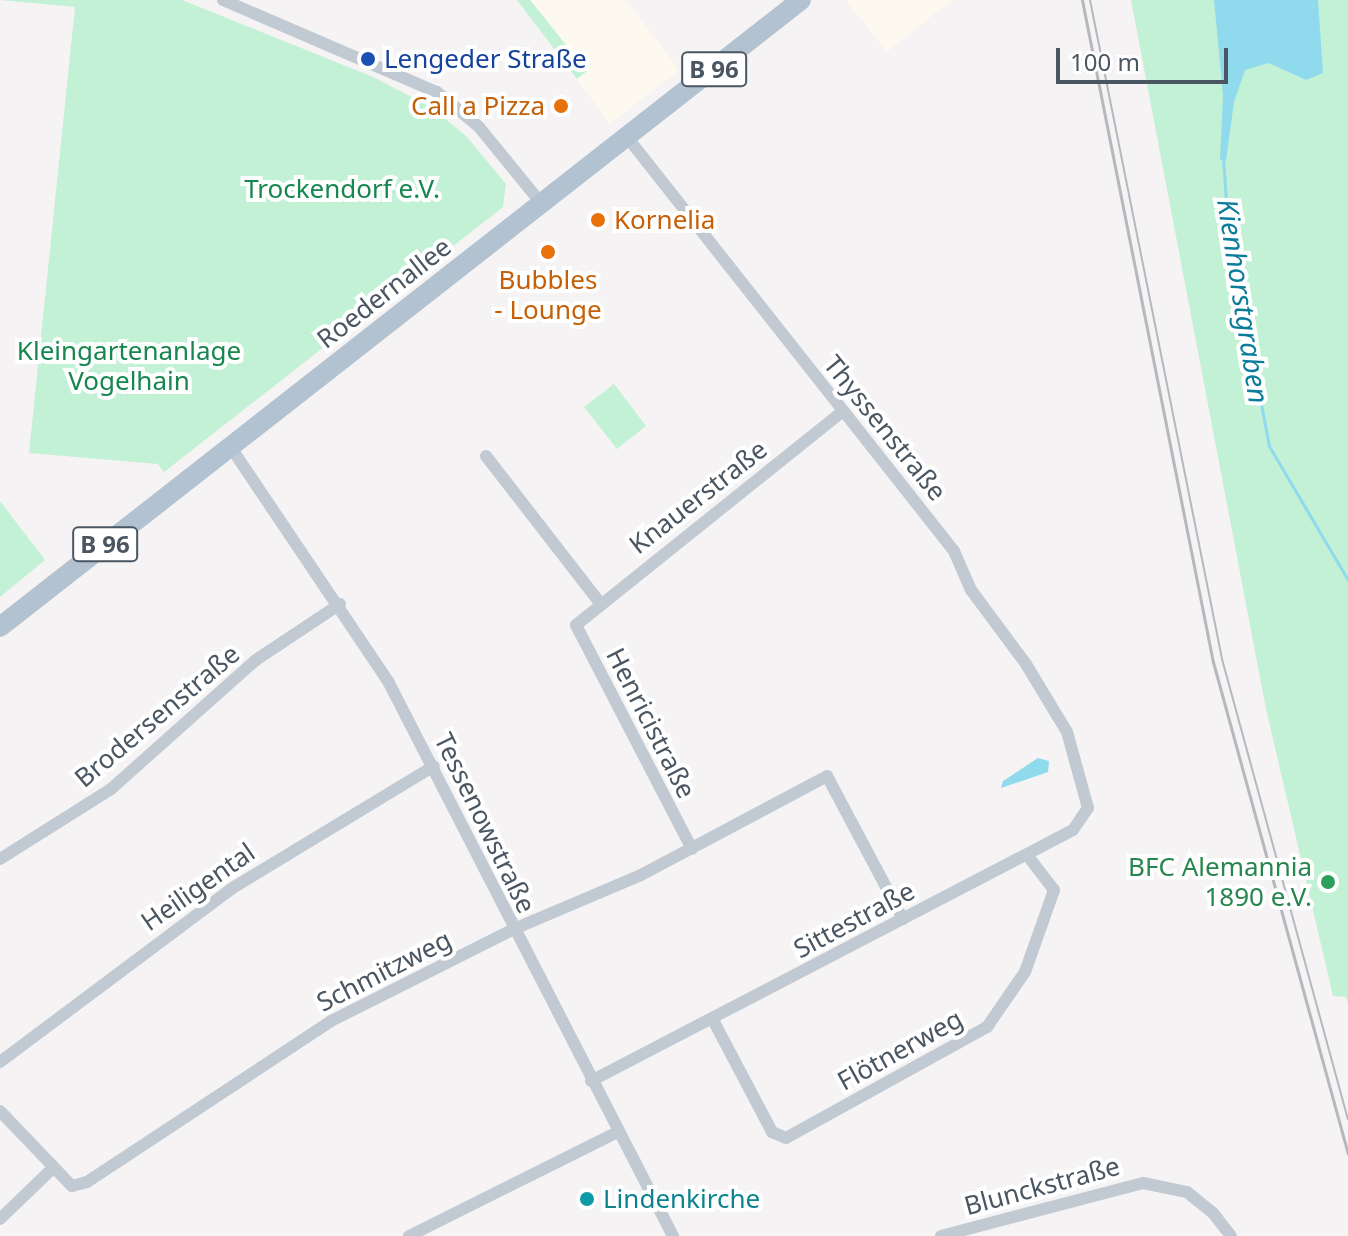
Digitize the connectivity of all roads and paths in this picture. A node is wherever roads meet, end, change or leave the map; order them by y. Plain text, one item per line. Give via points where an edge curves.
1 (223, 0) edge
2 (801, 0) edge
3 (627, 137) junction
4 (541, 203) junction
5 (843, 411) junction
6 (230, 446) junction
7 (486, 456) dead end
8 (600, 603) junction
9 (340, 604) junction
10 (578, 621) joint
11 (0, 627) edge
12 (1079, 765) joint
13 (434, 766) junction
14 (692, 849) junction
15 (1027, 855) junction
16 (0, 859) edge
17 (903, 919) junction
18 (514, 929) junction
19 (713, 1020) junction
20 (0, 1062) edge
21 (591, 1081) junction
22 (0, 1111) edge
23 (618, 1132) junction
24 (53, 1168) junction
25 (0, 1219) edge
26 (409, 1236) edge
27 (673, 1236) edge
28 (941, 1236) edge
29 (1231, 1236) edge

1 - 4 street via 437,92 479,127
2 - 3 main road, Roedernallee / B 96
3 - 4 main road, Roedernallee / B 96
3 - 5 street, Thyssenstraße
4 - 6 main road, Roedernallee / B 96
5 - 8 street, Knauerstraße
5 - 12 street, Thyssenstraße via 954,551 971,590 1026,664 1067,732
6 - 9 street, Tessenowstraße
6 - 11 main road, Roedernallee / B 96
7 - 8 street
8 - 10 street, Knauerstraße
9 - 13 street, Tessenowstraße
9 - 16 street, Brodersenstraße via 256,660 111,789
10 - 14 street, Henricistraße
12 - 15 street, Sittestraße via 1089,796 1085,819
13 - 18 street, Tessenowstraße
13 - 20 street, Heiligental via 231,889
14 - 17 street, Schmitzweg via 827,776
14 - 18 street, Schmitzweg
15 - 17 street, Sittestraße
15 - 19 street, Flötnerweg via 1054,890 1025,972 987,1027 786,1138 772,1132
17 - 19 street, Sittestraße
18 - 21 street, Tessenowstraße
18 - 24 street, Schmitzweg via 331,1021 87,1182 72,1186
19 - 21 street, Sittestraße
21 - 23 street, Tessenowstraße
22 - 24 street, Schmitzweg via 52,1160
23 - 26 street
23 - 27 street, Tessenowstraße
24 - 25 street
28 - 29 street, Blunckstraße via 1143,1183 1187,1192

